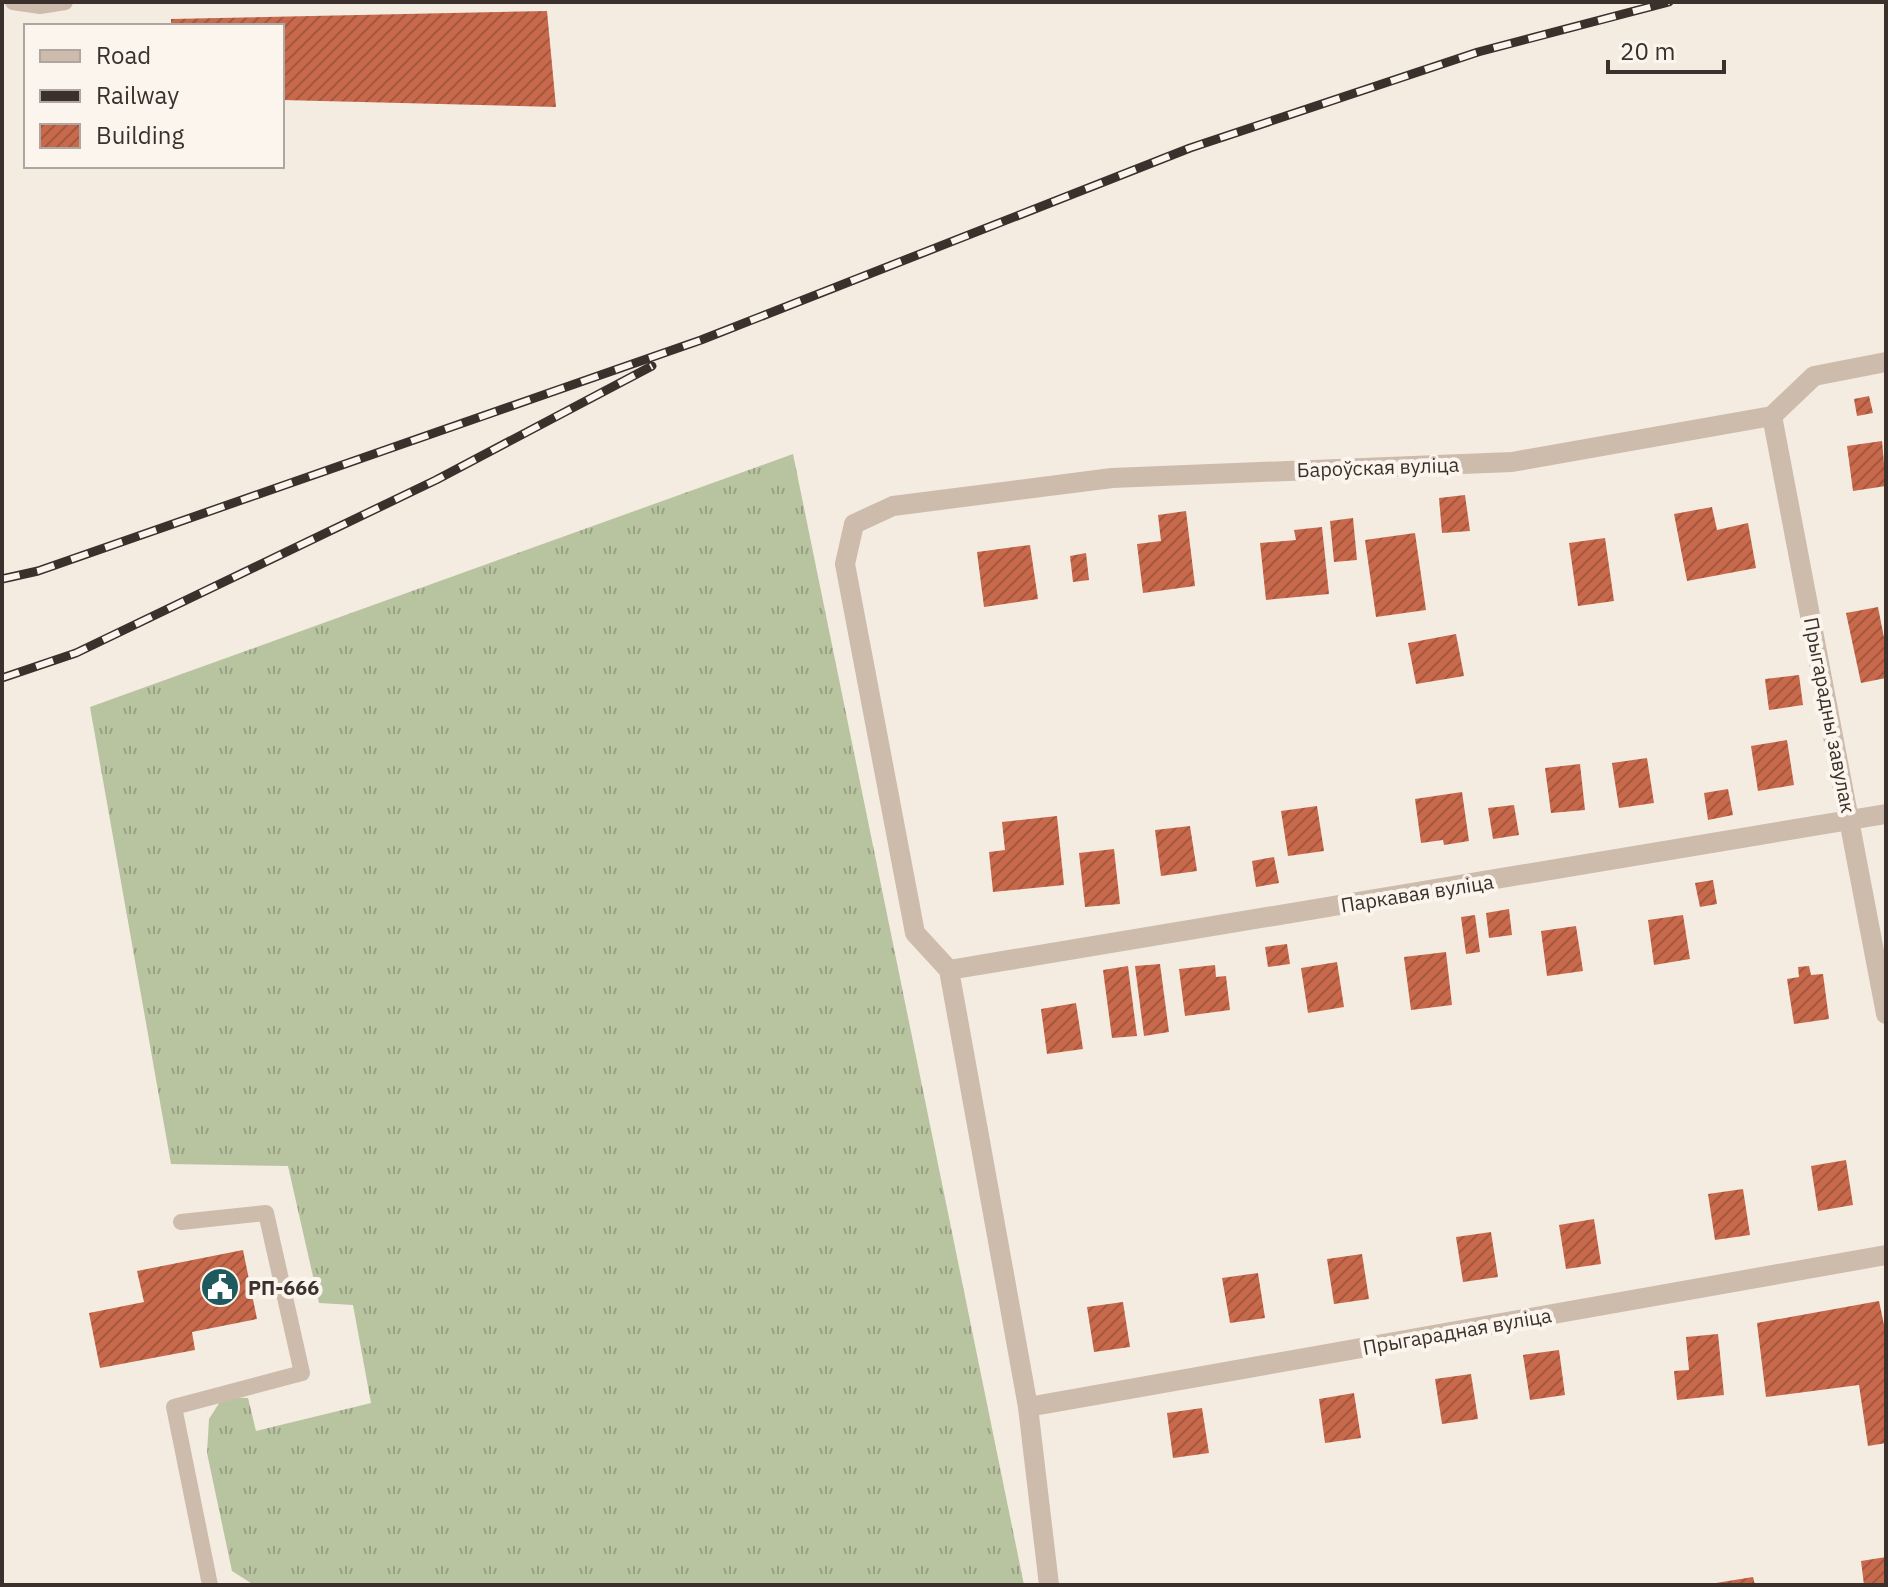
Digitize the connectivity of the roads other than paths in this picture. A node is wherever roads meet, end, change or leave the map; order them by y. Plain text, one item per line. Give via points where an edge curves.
1 (13, 2) edge
2 (65, 2) edge
3 (1886, 362) edge
4 (1772, 416) junction
5 (1886, 814) edge
6 (1851, 821) junction
7 (949, 970) junction
8 (1886, 1014) edge
9 (181, 1222) dead end
10 (1886, 1255) edge
11 (1028, 1407) junction
12 (210, 1585) edge
13 (1049, 1585) edge

1 - 2 lane
3 - 4 street via 1814,376
4 - 6 street, Прыгарадны завулак
4 - 7 street, Бароўская вуліца via 1512,462 1112,478 893,506 854,524 845,564 915,933
5 - 6 street, Паркавая вуліца
6 - 7 street, Паркавая вуліца
6 - 8 street, Прыгарадны завулак
7 - 11 street
9 - 12 lane via 266,1213 302,1373 174,1407
10 - 11 street, Прыгарадная вуліца
11 - 13 street

